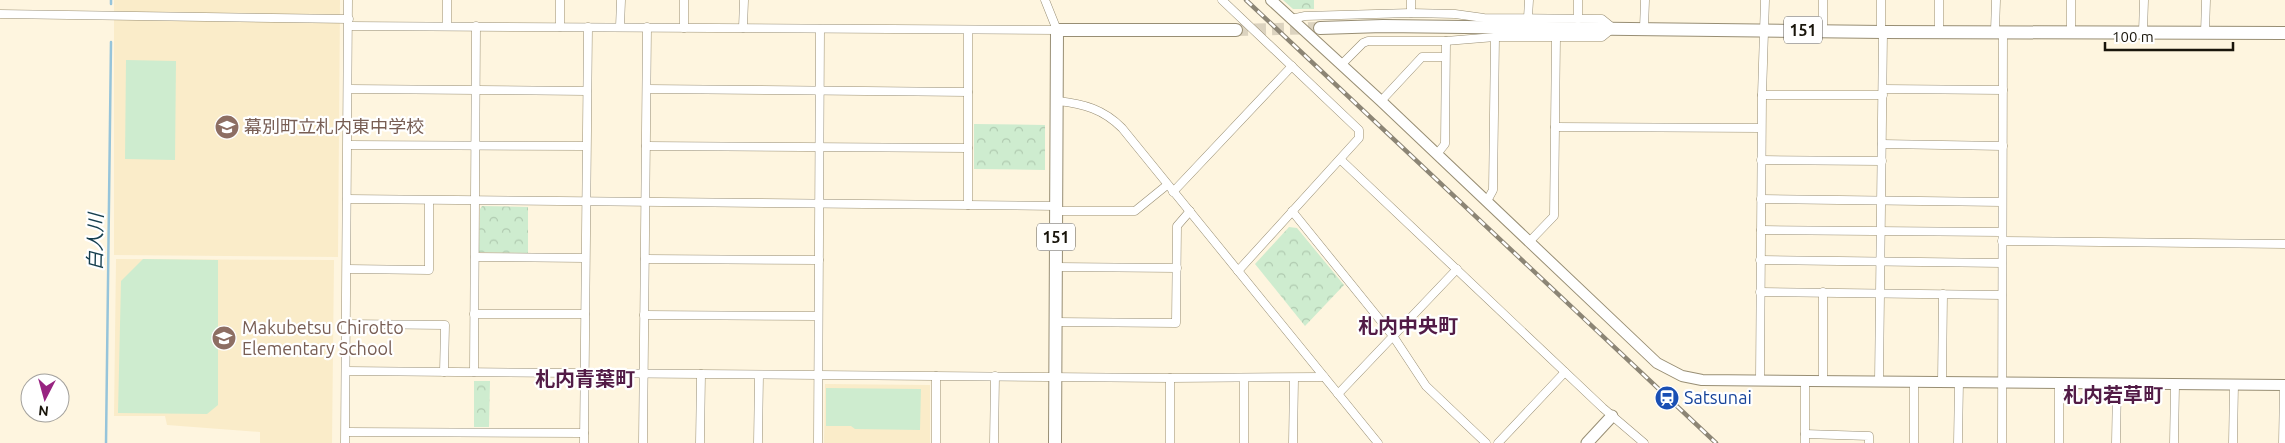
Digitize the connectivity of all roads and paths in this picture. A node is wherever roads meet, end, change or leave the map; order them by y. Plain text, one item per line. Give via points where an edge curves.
1 (348, 0) edge
2 (447, 0) edge
3 (560, 0) edge
4 (621, 0) edge
5 (684, 0) edge
6 (744, 0) edge
7 (1046, 0) edge
8 (1222, 0) edge
9 (1270, 0) edge
10 (1412, 0) edge
11 (1528, 0) edge
12 (1578, 0) edge
13 (1644, 0) edge
14 (1765, 0) edge
15 (1823, 0) edge
16 (1881, 0) edge
17 (1939, 0) edge
18 (1996, 0) edge
19 (2071, 0) edge
20 (2144, 0) edge
21 (2206, 0) edge
22 (1411, 13) junction
23 (0, 14) edge
24 (1528, 18) junction
25 (1291, 19) junction
26 (1578, 19) junction
27 (349, 22) junction
28 (447, 26) junction
29 (476, 26) junction
30 (560, 27) junction
31 (588, 27) junction
32 (620, 27) junction
33 (647, 28) junction
34 (684, 28) junction
35 (743, 28) junction
36 (1320, 28) tunnel mouth
37 (1613, 28) junction
38 (1644, 28) junction
39 (820, 29) junction
40 (968, 30) junction
41 (1057, 30) junction
42 (1236, 30) tunnel mouth
43 (1765, 30) junction
44 (1823, 30) junction
45 (1999, 31) junction
46 (1882, 32) junction
47 (1939, 32) junction
48 (2071, 32) junction
49 (2143, 32) junction
50 (2205, 33) junction
51 (2285, 33) edge
52 (1495, 37) junction
53 (1556, 37) junction
54 (1446, 41) junction
55 (1445, 57) junction
56 (1340, 65) junction
57 (1292, 66) junction
58 (349, 89) junction
59 (647, 89) junction
60 (476, 90) junction
61 (820, 90) junction
62 (2003, 90) junction
63 (586, 91) junction
64 (968, 92) junction
65 (1883, 92) junction
66 (1762, 95) junction
67 (1058, 101) junction
68 (1381, 101) junction
69 (1555, 127) junction
70 (1761, 128) junction
71 (1882, 144) junction
72 (348, 145) junction
73 (475, 146) junction
74 (586, 146) junction
75 (646, 146) junction
76 (2003, 146) junction
77 (819, 148) junction
78 (968, 148) junction
79 (1437, 154) junction
80 (1341, 160) junction
81 (1761, 160) junction
82 (1882, 161) junction
83 (1167, 185) junction
84 (1173, 192) junction
85 (347, 199) junction
86 (1761, 199) junction
87 (429, 200) junction
88 (475, 201) junction
89 (1487, 201) junction
90 (1882, 201) junction
91 (586, 202) junction
92 (2002, 202) junction
93 (646, 203) junction
94 (819, 204) junction
95 (968, 205) junction
96 (1057, 208) junction
97 (1190, 211) junction
98 (1292, 211) junction
99 (1760, 230) junction
100 (1881, 230) junction
101 (2002, 232) junction
102 (1529, 242) junction
103 (2002, 242) junction
104 (2285, 244) edge
105 (475, 257) junction
106 (585, 258) junction
107 (645, 259) junction
108 (819, 260) junction
109 (1760, 260) junction
110 (1881, 261) junction
111 (2002, 263) junction
112 (1056, 267) junction
113 (1177, 268) junction
114 (347, 269) junction
115 (1457, 269) junction
116 (1238, 271) junction
117 (1760, 292) junction
118 (1823, 292) junction
119 (1881, 293) junction
120 (1943, 294) junction
121 (2002, 294) junction
122 (474, 314) junction
123 (585, 314) junction
124 (644, 315) junction
125 (818, 316) junction
126 (1055, 322) junction
127 (346, 324) junction
128 (1392, 336) junction
129 (346, 371) junction
130 (444, 372) junction
131 (474, 372) junction
132 (1565, 372) junction
133 (585, 374) junction
134 (643, 374) junction
135 (701, 374) junction
136 (759, 375) junction
137 (818, 375) junction
138 (936, 376) junction
139 (995, 376) junction
140 (1055, 377) junction
141 (1324, 377) junction
142 (1170, 378) junction
143 (1244, 378) junction
144 (1294, 378) junction
145 (1760, 380) junction
146 (1805, 381) junction
147 (1823, 381) junction
148 (1879, 381) junction
149 (1914, 382) junction
150 (1942, 382) junction
151 (1959, 382) junction
152 (2002, 383) junction
153 (2059, 384) junction
154 (2117, 384) junction
155 (2234, 384) junction
156 (2175, 385) junction
157 (2285, 385) edge
158 (1338, 394) junction
159 (1612, 416) junction
160 (346, 432) junction
161 (584, 433) junction
162 (1805, 439) edge
163 (346, 443) edge
164 (584, 443) edge
165 (643, 443) edge
166 (700, 443) edge
167 (758, 443) edge
168 (818, 443) edge
169 (936, 443) edge
170 (994, 443) edge
171 (1055, 443) edge
172 (1170, 443) edge
173 (1244, 443) edge
174 (1293, 443) edge
175 (1378, 443) edge
176 (1486, 443) edge
177 (1498, 443) edge
178 (1587, 443) edge
179 (1644, 443) edge
180 (1869, 443) edge
181 (1914, 443) edge
182 (1958, 443) edge
183 (2002, 443) edge
184 (2059, 443) edge
185 (2116, 443) edge
186 (2174, 443) edge
187 (2233, 443) edge
188 (2284, 443) edge

1 - 27 street
2 - 28 street
3 - 30 street
4 - 32 street
5 - 34 street
6 - 35 street
7 - 41 street
8 - 57 street
9 - 25 street
10 - 22 street
11 - 24 street
12 - 26 street
13 - 38 street
14 - 43 street
15 - 44 street
16 - 46 street
17 - 47 street
18 - 45 street
19 - 48 street
20 - 49 street
21 - 50 street
22 - 24 street
22 - 25 street
23 - 27 street
24 - 26 street
25 - 56 street
26 - 37 street via 1602,19
27 - 28 street
27 - 58 street
28 - 29 street
29 - 30 street
29 - 60 street
30 - 31 street
31 - 32 street
31 - 63 street
32 - 33 street
33 - 34 street
33 - 59 street
34 - 35 street
35 - 39 street
36 - 37 main road, 151
37 - 38 main road, 151
37 - 53 street via 1602,38
38 - 43 main road, 151
39 - 40 street
39 - 61 street
40 - 41 street
40 - 64 street
41 - 42 main road
41 - 67 main road, 151
43 - 44 main road, 151
43 - 66 street
44 - 46 main road, 151
45 - 47 main road, 151
45 - 48 main road, 151
45 - 62 street
46 - 47 main road, 151
46 - 65 street
48 - 49 main road, 151
49 - 50 main road, 151
50 - 51 main road, 151
52 - 53 street
52 - 54 street
52 - 89 street via 1493,190
53 - 69 street
54 - 55 street
54 - 56 street via 1363,43
55 - 68 street via 1422,57
55 - 79 street via 1444,144
56 - 68 street
57 - 80 street via 1359,130 1359,138
57 - 84 street
58 - 60 street
58 - 72 street
59 - 61 street
59 - 75 street
60 - 63 street
60 - 73 street
61 - 64 street
61 - 77 street
62 - 65 street
62 - 76 street
63 - 74 street
64 - 78 street
65 - 66 street
65 - 71 street
66 - 70 street
67 - 83 street via 1083,104 1111,118
67 - 96 main road, 151
68 - 79 street
69 - 70 street
69 - 102 street via 1554,216
70 - 81 street
71 - 76 street
71 - 82 street
72 - 73 street
72 - 85 street
73 - 74 street
73 - 88 street
74 - 91 street
75 - 77 street
75 - 93 street
76 - 92 street
77 - 78 street
77 - 94 street
78 - 95 street
79 - 89 street
80 - 98 street
80 - 115 street
81 - 82 street
81 - 86 street
82 - 90 street
83 - 84 street
83 - 96 street via 1135,211
84 - 97 street
85 - 87 street
85 - 114 street
86 - 90 street
86 - 99 street
87 - 88 street
87 - 114 street via 429,270
88 - 91 street
88 - 105 street
89 - 102 street
90 - 92 street
90 - 100 street
91 - 93 street
91 - 106 street
92 - 101 street
93 - 94 street
93 - 107 street
94 - 95 street
94 - 108 street
95 - 96 street
96 - 112 main road, 151
97 - 113 street via 1177,226
97 - 116 street
98 - 116 street
98 - 128 street
99 - 100 street
99 - 109 street
100 - 101 street
100 - 110 street
101 - 103 street
102 - 145 street via 1657,363 1682,376 1702,380
103 - 104 street
103 - 111 street
105 - 106 street
105 - 122 street
106 - 123 street
107 - 108 street
107 - 124 street
108 - 125 street
109 - 110 street
109 - 117 street
110 - 111 street
110 - 119 street
111 - 121 street
112 - 113 street
112 - 126 main road, 151
113 - 126 street via 1176,323
114 - 127 street
115 - 128 street
115 - 132 street
116 - 141 street
117 - 118 street
117 - 145 street
118 - 119 street
118 - 147 street
119 - 120 street
119 - 148 street
120 - 121 street
120 - 150 street
121 - 152 street
122 - 123 street
122 - 131 street
123 - 133 street
124 - 125 street
124 - 134 street
125 - 137 street
126 - 140 main road, 151
127 - 129 street
127 - 130 street via 444,325
128 - 158 street
128 - 176 street via 1426,386
129 - 130 street
129 - 160 street
130 - 131 street
131 - 133 street
132 - 159 street
132 - 177 street
133 - 134 street
133 - 161 street
134 - 135 street
134 - 165 street
135 - 136 street
135 - 166 street
136 - 137 street
136 - 167 street
137 - 138 street
137 - 168 street
138 - 139 street
138 - 169 street
139 - 140 street
139 - 170 street
140 - 142 street
140 - 171 main road, 151
141 - 144 street
141 - 158 street
142 - 143 street
142 - 172 street
143 - 144 street
143 - 173 street
144 - 174 street
145 - 146 street
146 - 147 street
146 - 162 street
147 - 148 street
148 - 149 street
149 - 150 street
149 - 181 street
150 - 151 street
151 - 152 street
151 - 182 street
152 - 153 street
152 - 183 street
153 - 154 street
153 - 184 street
154 - 156 street
154 - 185 street
155 - 156 street
155 - 157 street
155 - 187 street
156 - 186 street
157 - 188 street
158 - 175 street
159 - 178 main road
159 - 179 street
160 - 161 street
160 - 163 street
161 - 164 street
162 - 180 street via 1869,436

